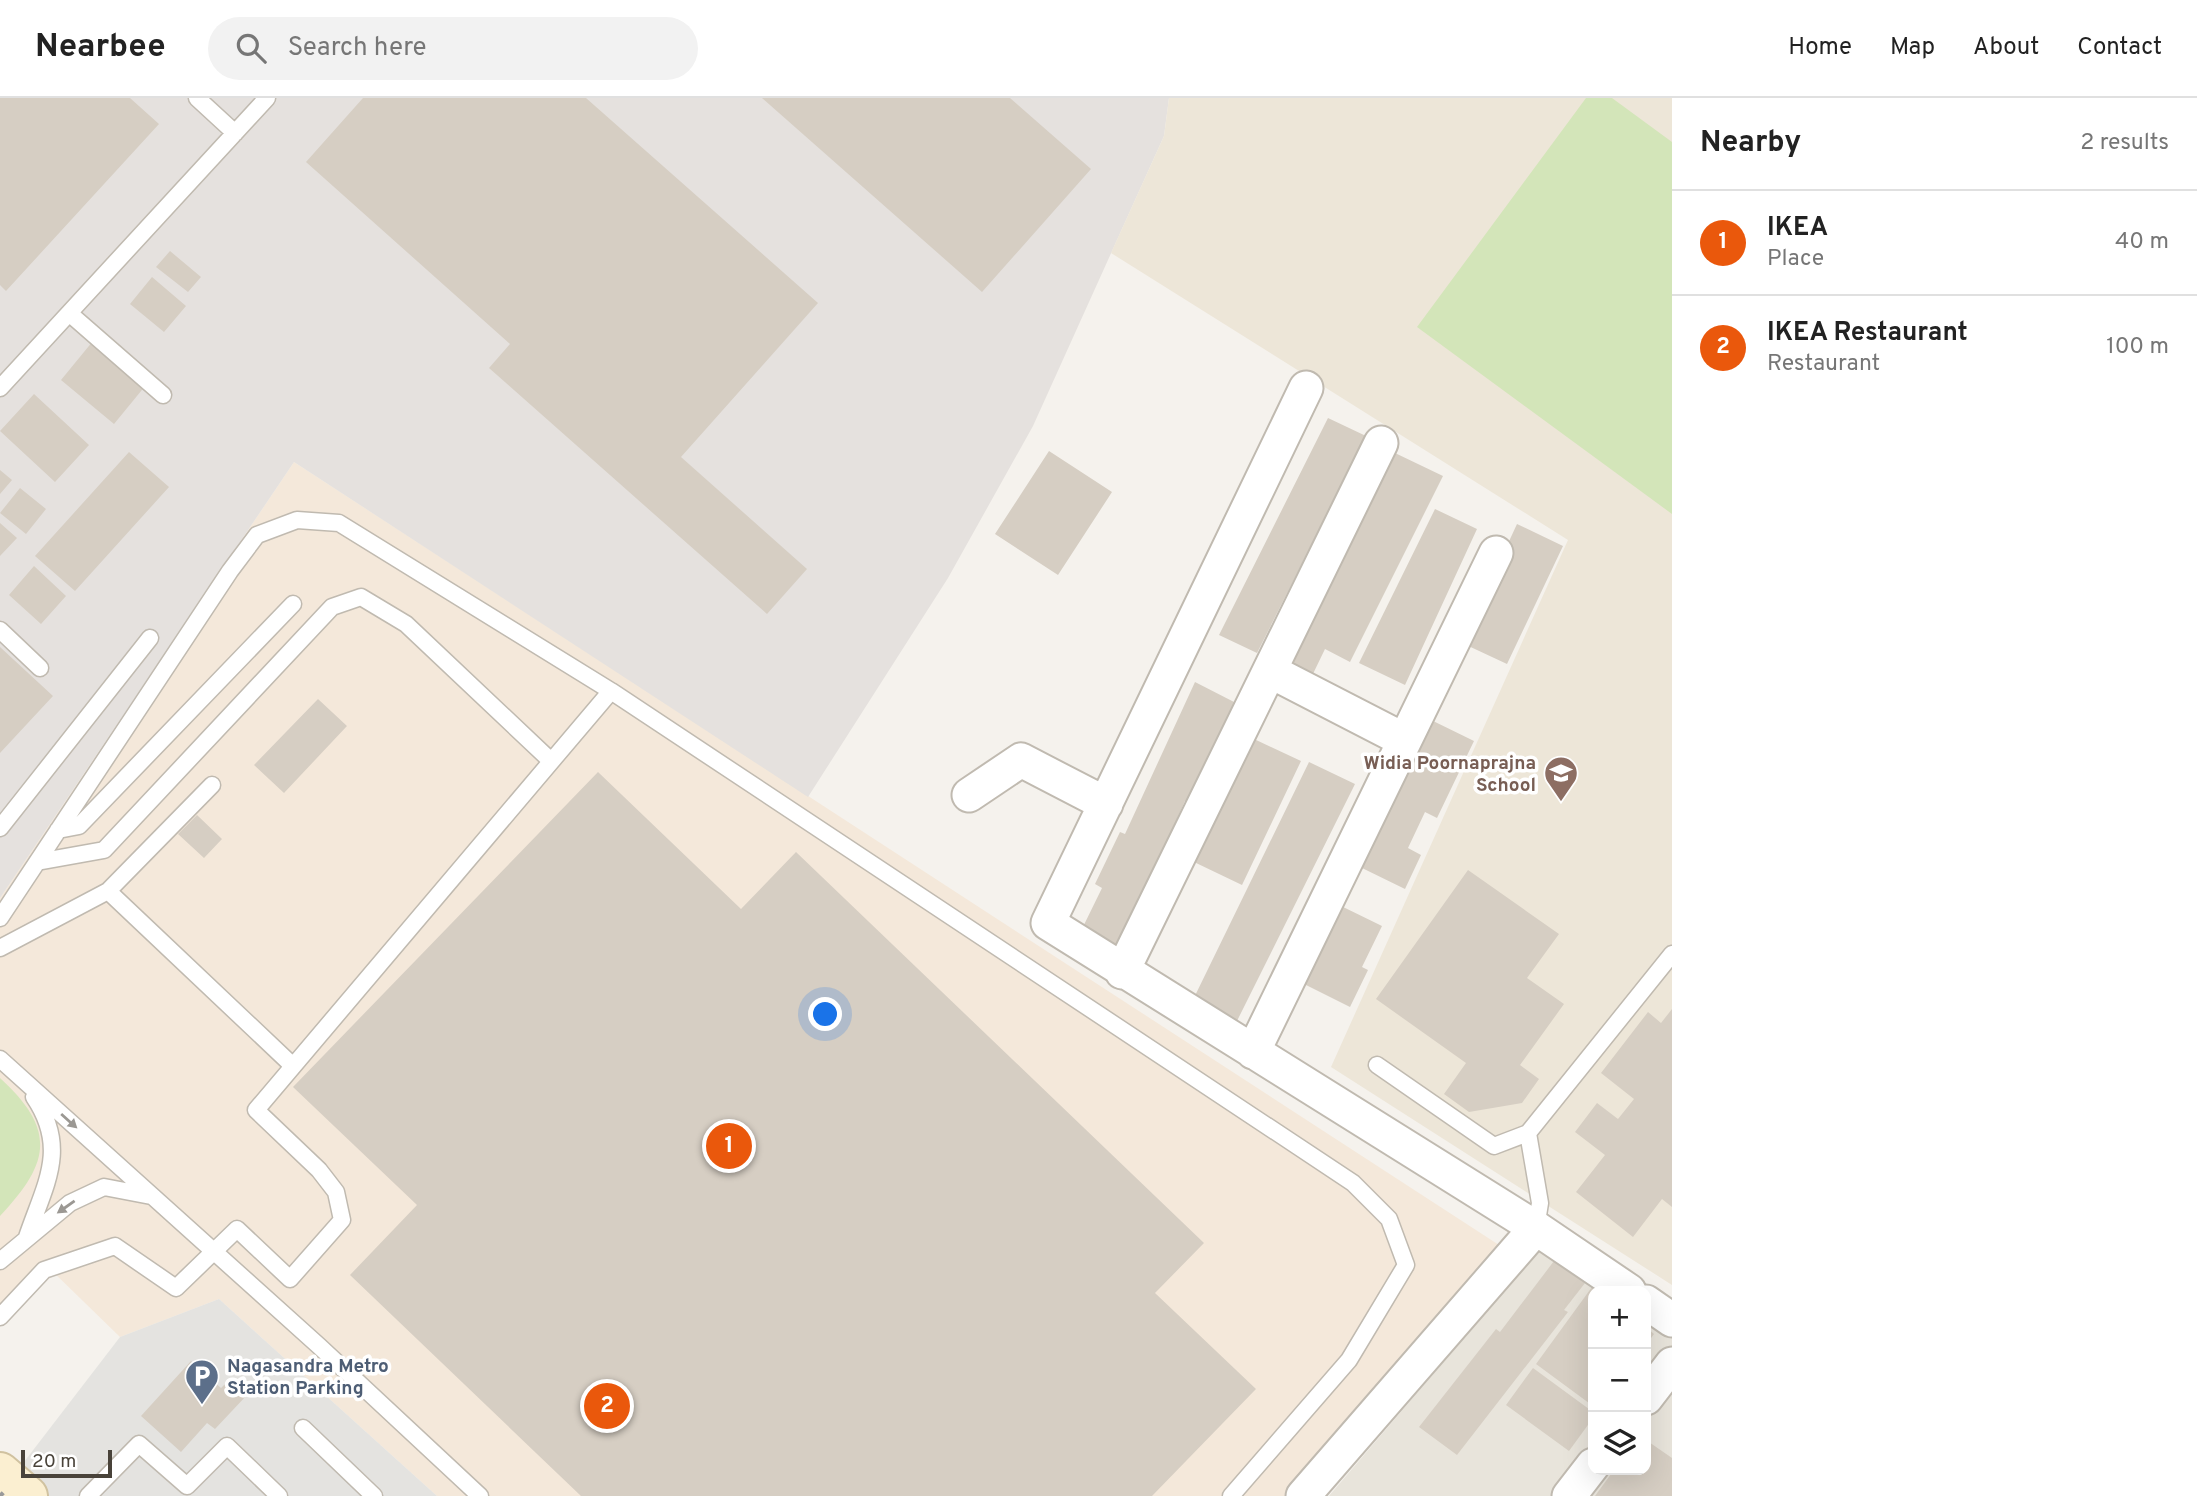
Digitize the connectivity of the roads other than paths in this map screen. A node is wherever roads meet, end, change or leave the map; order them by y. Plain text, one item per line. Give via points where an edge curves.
1 (197, 98) edge
2 (267, 98) edge
3 (235, 133) junction
4 (69, 313) junction
5 (2, 381) edge
6 (1306, 388) dead end
7 (163, 395) dead end
8 (1381, 443) dead end
9 (1496, 552) dead end
10 (293, 604) dead end
11 (0, 630) edge
12 (150, 638) dead end
13 (40, 668) dead end
14 (1270, 671) junction
15 (611, 691) junction
16 (1404, 740) junction
17 (551, 761) junction
18 (212, 785) dead end
19 (969, 796) dead end
20 (1106, 804) junction
21 (0, 828) edge
22 (58, 830) junction
23 (37, 862) junction
24 (108, 891) junction
25 (0, 918) edge
26 (0, 948) edge
27 (1672, 954) edge
28 (1122, 972) junction
29 (1252, 1052) junction
30 (0, 1059) edge
31 (1377, 1065) dead end
32 (293, 1066) junction
33 (18, 1075) junction
34 (1528, 1133) junction
35 (153, 1196) junction
36 (1536, 1228) junction
37 (27, 1237) junction
38 (215, 1252) junction
39 (0, 1261) edge
40 (1622, 1286) edge
41 (1651, 1306) edge
42 (0, 1317) edge
43 (1672, 1320) edge
44 (1672, 1364) edge
45 (1651, 1391) edge
46 (303, 1428) dead end
47 (1588, 1471) edge
48 (0, 1472) edge
49 (28, 1496) edge
50 (88, 1496) edge
51 (279, 1496) edge
52 (374, 1496) edge
53 (480, 1496) edge
54 (1231, 1496) edge
55 (1303, 1496) edge
56 (1569, 1496) edge

1 - 3 lane
2 - 3 lane
3 - 4 lane
4 - 5 lane
4 - 7 lane
6 - 20 street
8 - 14 street
9 - 16 street
10 - 22 lane via 79,826
11 - 13 lane
12 - 21 lane
14 - 16 street
14 - 28 street
15 - 17 lane
15 - 22 lane via 339,523 297,520 257,535
15 - 54 lane via 1353,1183 1389,1219 1406,1265 1349,1360
16 - 29 street
17 - 23 lane via 405,624 361,597 332,607 104,850
17 - 32 lane
18 - 24 lane
19 - 20 street via 1021,760
20 - 28 street via 1048,923
22 - 23 lane
23 - 25 lane
24 - 26 lane
24 - 32 lane
27 - 34 lane
28 - 29 street
29 - 36 street
30 - 33 lane
31 - 34 lane via 1494,1146
32 - 38 lane via 256,1110 337,1192 342,1220 290,1279 237,1229
33 -> 35 lane
33 - 37 lane via 46,1115 55,1155
34 - 36 lane via 1540,1203
35 -> 37 lane via 104,1187 70,1203
35 - 38 lane
36 - 40 street
36 - 55 street
37 - 39 lane
38 - 42 lane via 176,1288 115,1246 44,1270
38 - 53 lane
41 - 43 street
44 - 45 street
46 - 52 lane
47 - 56 street
48 - 49 street
50 - 51 lane via 139,1444 187,1486 227,1446

